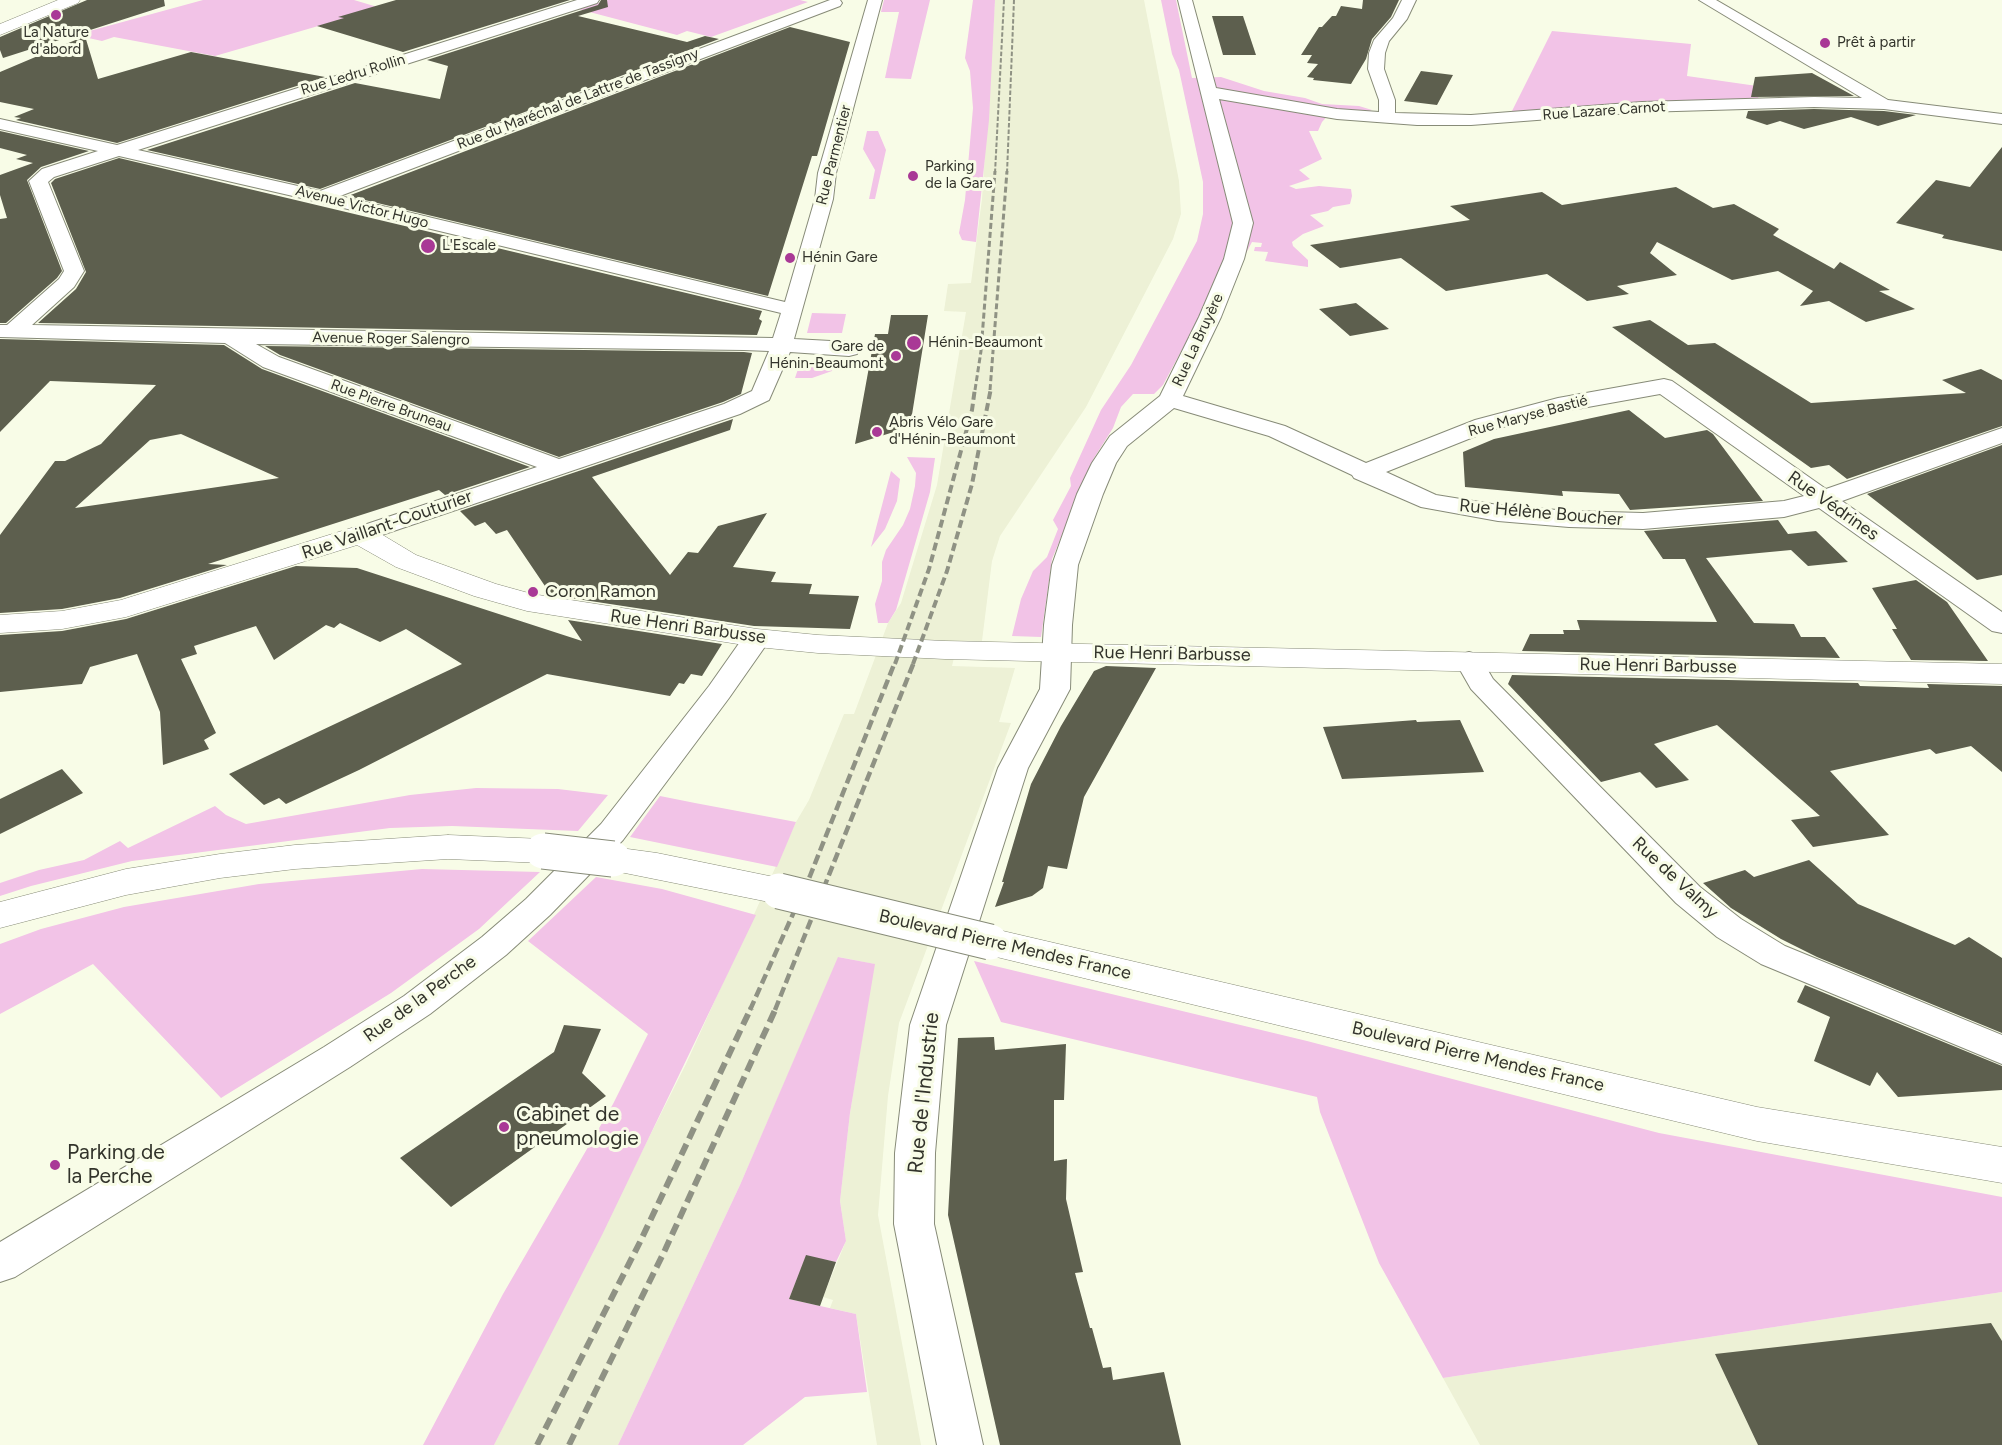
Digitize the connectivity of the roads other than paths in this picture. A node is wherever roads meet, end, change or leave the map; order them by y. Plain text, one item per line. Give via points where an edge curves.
1 (72, 0) edge
2 (592, 0) edge
3 (1185, 0) edge
4 (1409, 0) edge
5 (1706, 0) edge
6 (851, 3) edge
7 (0, 30) edge
8 (1208, 92) junction
9 (1884, 104) junction
10 (1387, 118) junction
11 (2002, 119) edge
12 (0, 124) edge
13 (115, 150) junction
14 (320, 196) junction
15 (793, 310) junction
16 (6, 331) edge
17 (230, 337) junction
18 (782, 345) junction
19 (849, 349) dead end
20 (1664, 386) joint
21 (764, 391) joint
22 (1170, 400) junction
23 (2002, 435) edge
24 (555, 468) junction
25 (1363, 472) junction
26 (1823, 499) junction
27 (361, 534) junction
28 (0, 624) edge
29 (2002, 625) edge
30 (757, 638) junction
31 (1058, 652) junction
32 (1469, 661) junction
33 (2002, 674) edge
34 (0, 915) edge
35 (2002, 1050) edge
36 (2002, 1165) edge
37 (0, 1264) edge
38 (960, 1445) edge

1 - 7 street
2 - 13 street, Rue Ledru Rollin
3 - 8 street, Rue La Bruyère
4 - 10 street via 1377,53 1376,69 1387,100
5 - 9 street
6 - 14 street, Rue du Maréchal de Lattre de Tassigny via 734,40
6 - 15 street, Rue Parmentier
8 - 10 street, Rue Lazare Carnot via 1280,106
8 - 22 street, Rue La Bruyère via 1243,223 1234,259
9 - 10 street, Rue Lazare Carnot via 1734,103 1471,120
9 - 11 street, Rue Lazare Carnot
12 - 13 street, Avenue Victor Hugo
13 - 14 street, Avenue Victor Hugo
13 - 16 street, Rue Ledru Rollin via 56,170 38,181 74,271 67,283
14 - 15 street, Avenue Victor Hugo
15 - 18 street, Rue Parmentier
16 - 17 street, Avenue Roger Salengro
17 - 18 street, Avenue Roger Salengro
17 - 24 street, Rue Pierre Bruneau via 271,362
18 - 19 street, Avenue Roger Salengro
18 - 21 street, Rue Parmentier
20 - 25 street, Rue Maryse Bastié via 1558,405 1484,425
20 - 26 street, Rue Védrines
21 - 24 street, Rue Vaillant-Couturier via 732,409
22 - 25 street, Rue Hélène Boucher via 1277,431
22 - 31 street, Rue La Bruyère via 1118,441 1099,473 1065,565
23 - 26 street, Rue Hélène Boucher
24 - 27 street, Rue Vaillant-Couturier
25 - 26 street, Rue Hélène Boucher via 1430,502 1569,519 1643,521 1723,515 1784,509
26 - 29 street, Rue Védrines
27 - 28 street, Rue Vaillant-Couturier via 126,608 62,620
27 - 30 street, Rue Henri Barbusse via 406,561 527,602
30 - 31 street, Rue Henri Barbusse via 931,650
30 - 37 street, Rue de la Perche via 612,832 494,945 417,1005 337,1057
31 - 32 street, Rue Henri Barbusse
31 - 38 street, Rue de l'Industrie via 1055,689 1010,775 934,1004 925,1052 915,1153 914,1224
32 - 33 street, Rue Henri Barbusse
32 - 35 street, Rue de Valmy via 1481,683 1688,895 1729,928 1773,955
34 - 36 street, Boulevard Pierre Mendes France, bridge via 126,882 295,857 448,847 613,859 779,891 1757,1124

